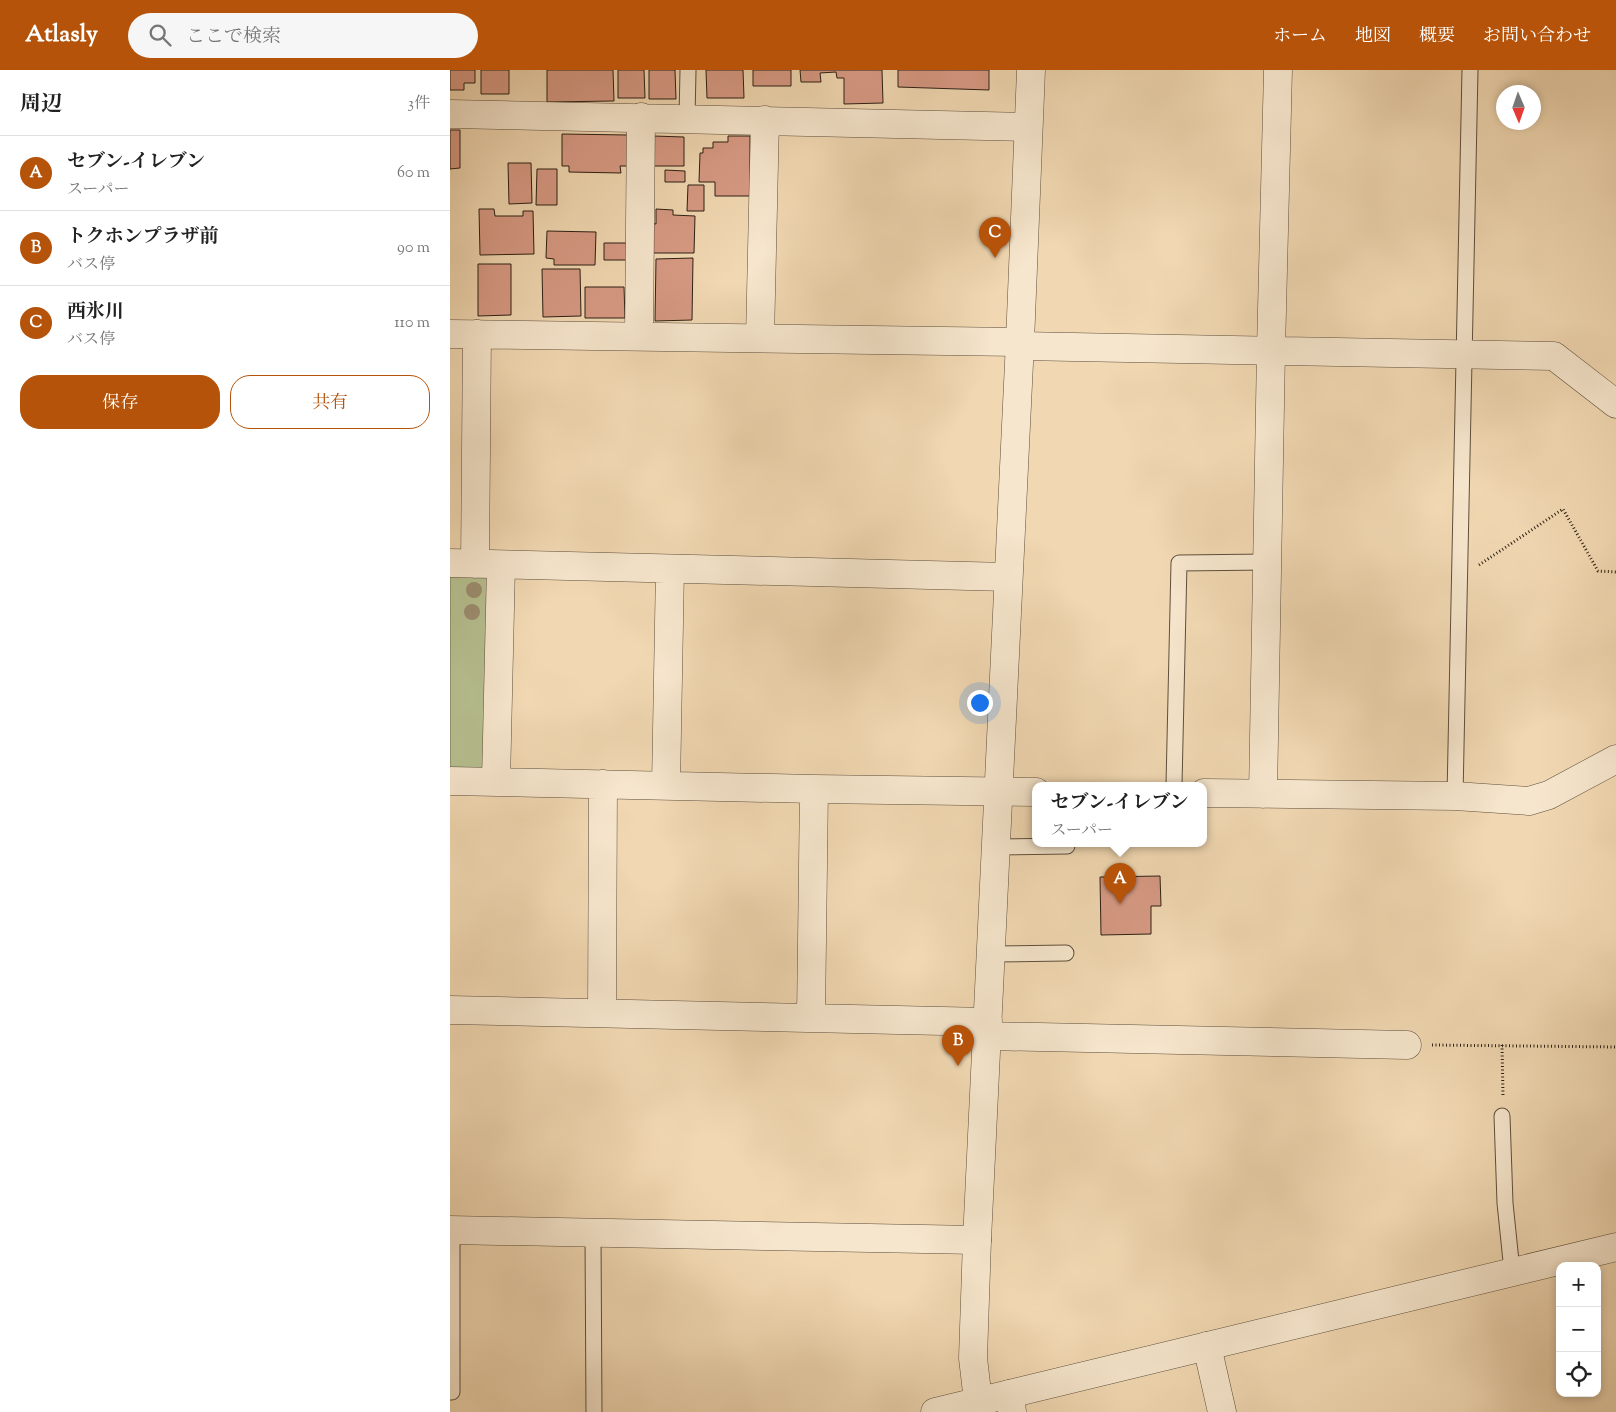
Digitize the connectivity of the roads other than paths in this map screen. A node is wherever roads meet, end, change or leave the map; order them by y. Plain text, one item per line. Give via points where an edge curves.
1 (688, 70) edge
2 (1031, 70) edge
3 (1278, 70) edge
4 (1470, 70) edge
5 (450, 114) edge
6 (641, 118) junction
7 (687, 118) junction
8 (765, 120) junction
9 (1028, 127) junction
10 (450, 334) edge
11 (477, 334) junction
12 (639, 336) junction
13 (760, 338) junction
14 (1020, 344) junction
15 (1271, 350) junction
16 (1464, 355) junction
17 (1616, 404) edge
18 (1268, 562) junction
19 (475, 564) edge
20 (670, 569) junction
21 (1008, 577) junction
22 (1616, 759) edge
23 (450, 781) edge
24 (496, 782) junction
25 (1174, 782) edge
26 (603, 784) junction
27 (666, 785) junction
28 (814, 789) junction
29 (998, 792) junction
30 (1032, 792) edge
31 (1207, 793) edge
32 (1263, 794) junction
33 (1455, 796) junction
34 (1032, 846) edge
35 (996, 847) junction
36 (1066, 953) dead end
37 (991, 954) junction
38 (450, 1010) edge
39 (602, 1012) junction
40 (811, 1017) junction
41 (988, 1029) junction
42 (1407, 1045) road end
43 (1502, 1116) road end
44 (451, 1230) edge
45 (593, 1233) junction
46 (977, 1240) junction
47 (1616, 1247) edge
48 (1512, 1271) junction
49 (1208, 1346) junction
50 (450, 1392) edge
51 (978, 1401) junction
52 (1011, 1403) edge
53 (594, 1412) edge
54 (935, 1412) edge
55 (1222, 1412) edge

1 - 7 lane
2 - 9 street
3 - 15 street
4 - 16 lane
5 - 6 street
6 - 7 street
6 - 12 street
7 - 8 street
8 - 9 street
8 - 13 street
9 - 14 street
10 - 11 street
11 - 12 street
11 - 19 street
12 - 13 street
13 - 14 street
14 - 15 street
14 - 21 street
15 - 16 street
15 - 18 street
16 - 17 street via 1554,356
16 - 33 lane
18 - 25 lane via 1179,563
18 - 32 street
19 - 20 street
19 - 24 street
20 - 21 street
20 - 27 street
21 - 29 street
22 - 33 street via 1549,795 1529,801
23 - 24 street
24 - 26 street
26 - 27 street
26 - 39 street
27 - 28 street
28 - 29 street
28 - 40 street
29 - 30 street
29 - 35 street
31 - 32 street
32 - 33 street
34 - 35 lane
35 - 37 street
36 - 37 lane
37 - 41 street
38 - 39 street
39 - 40 street
40 - 41 street
41 - 42 street
41 - 46 street
43 - 48 lane via 1505,1203
44 - 45 street
44 - 50 lane
45 - 46 street
45 - 53 lane
46 - 51 street via 973,1358
47 - 48 street
48 - 49 street
49 - 52 street
49 - 55 street
51 - 52 street
51 - 54 street

